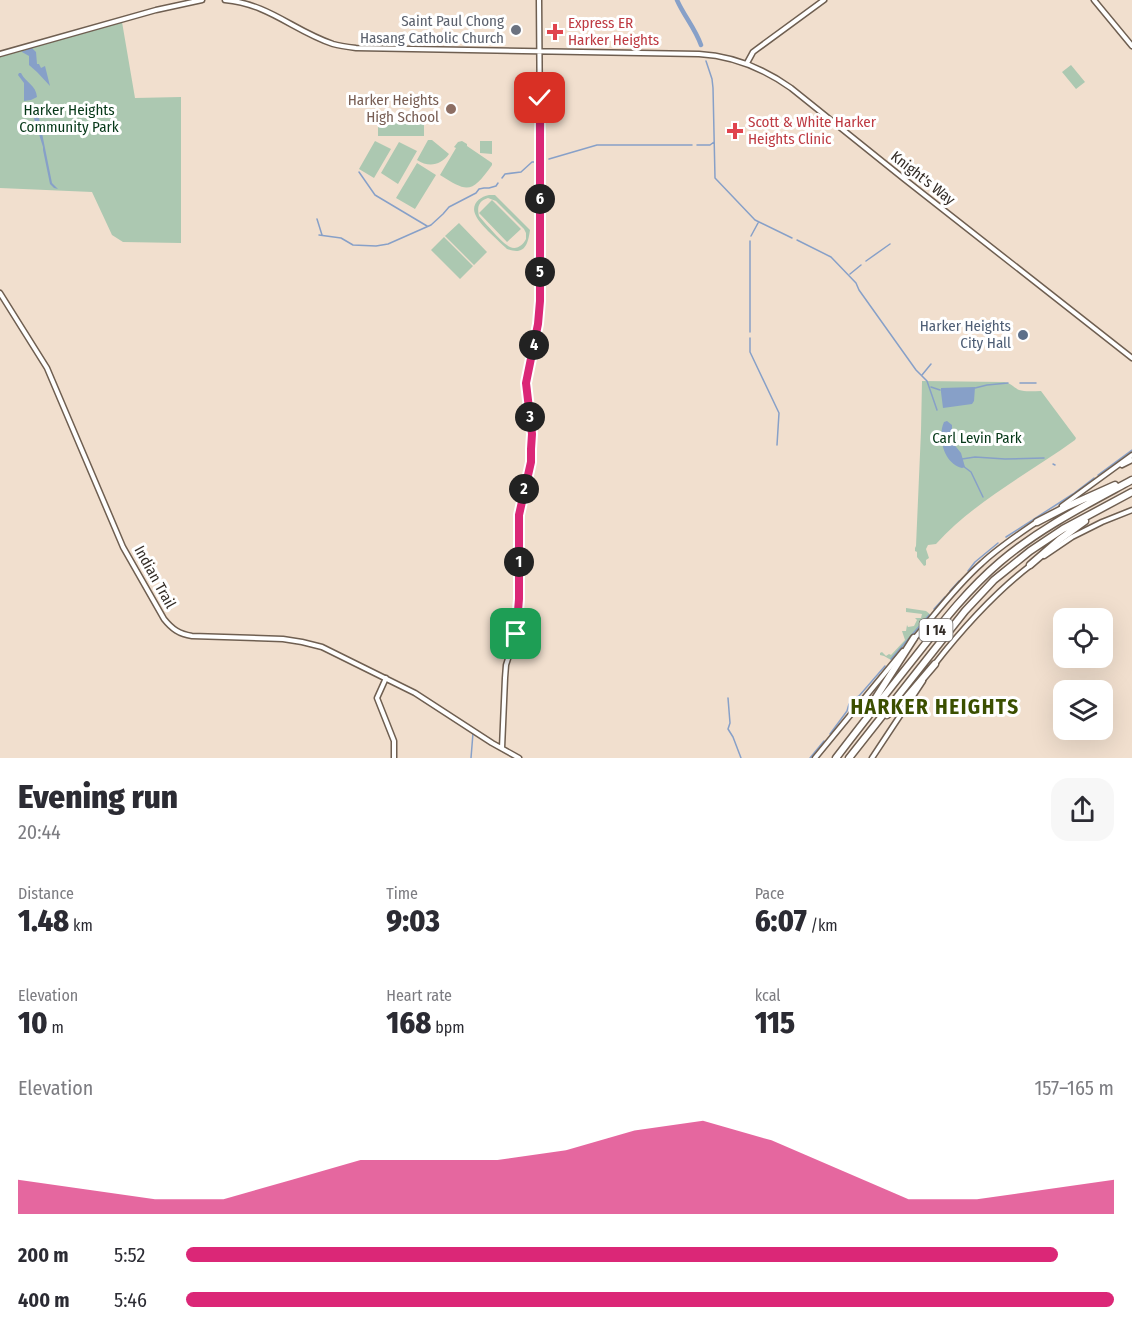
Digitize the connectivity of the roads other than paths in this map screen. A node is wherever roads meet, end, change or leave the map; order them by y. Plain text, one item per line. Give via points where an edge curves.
1 (202, 0) edge
2 (228, 0) edge
3 (539, 0) edge
4 (824, 0) edge
5 (1094, 0) edge
6 (242, 1) edge
7 (1132, 46) edge
8 (540, 51) junction
9 (0, 54) edge
10 (747, 63) junction
11 (0, 293) edge
12 (1132, 358) edge
13 (1132, 457) edge
14 (1132, 479) edge
15 (1131, 493) edge
16 (1132, 510) edge
17 (1037, 522) junction
18 (1030, 565) junction
19 (914, 638) junction
20 (935, 664) junction
21 (386, 678) junction
22 (860, 726) junction
23 (873, 727) junction
24 (502, 749) junction
25 (394, 758) edge
26 (519, 758) edge
27 (815, 758) edge
28 (836, 758) edge
29 (849, 758) edge
30 (872, 758) edge

1 - 9 main road
2 - 6 main road, Knight's Way
3 - 8 main road
4 - 10 main road via 753,52
5 - 7 main road
6 - 8 main road, Knight's Way via 346,47
8 - 10 main road, Knight's Way via 699,54
8 - 24 main road via 539,314 526,383 531,462 519,515 519,616 506,672
10 - 12 main road, Knight's Way via 791,88
11 - 21 main road, Indian Trail via 47,368 123,547 172,629 192,636 302,642 322,647
13 - 17 main road
14 - 17 highway
14 - 22 highway, I 14 via 1053,524 999,563 956,605
15 - 18 highway via 1077,526
15 - 23 highway, I 14 via 1053,536 994,580
16 - 18 main road via 1072,537
17 - 19 main road via 981,563
18 - 20 main road via 987,603
19 - 22 highway
19 - 27 main road
20 - 23 highway via 906,698
20 - 30 main road
21 - 24 main road, Indian Trail
21 - 25 main road via 377,698 394,741
22 - 28 highway, I 14
23 - 29 highway, I 14
24 - 26 main road, Indian Trail

